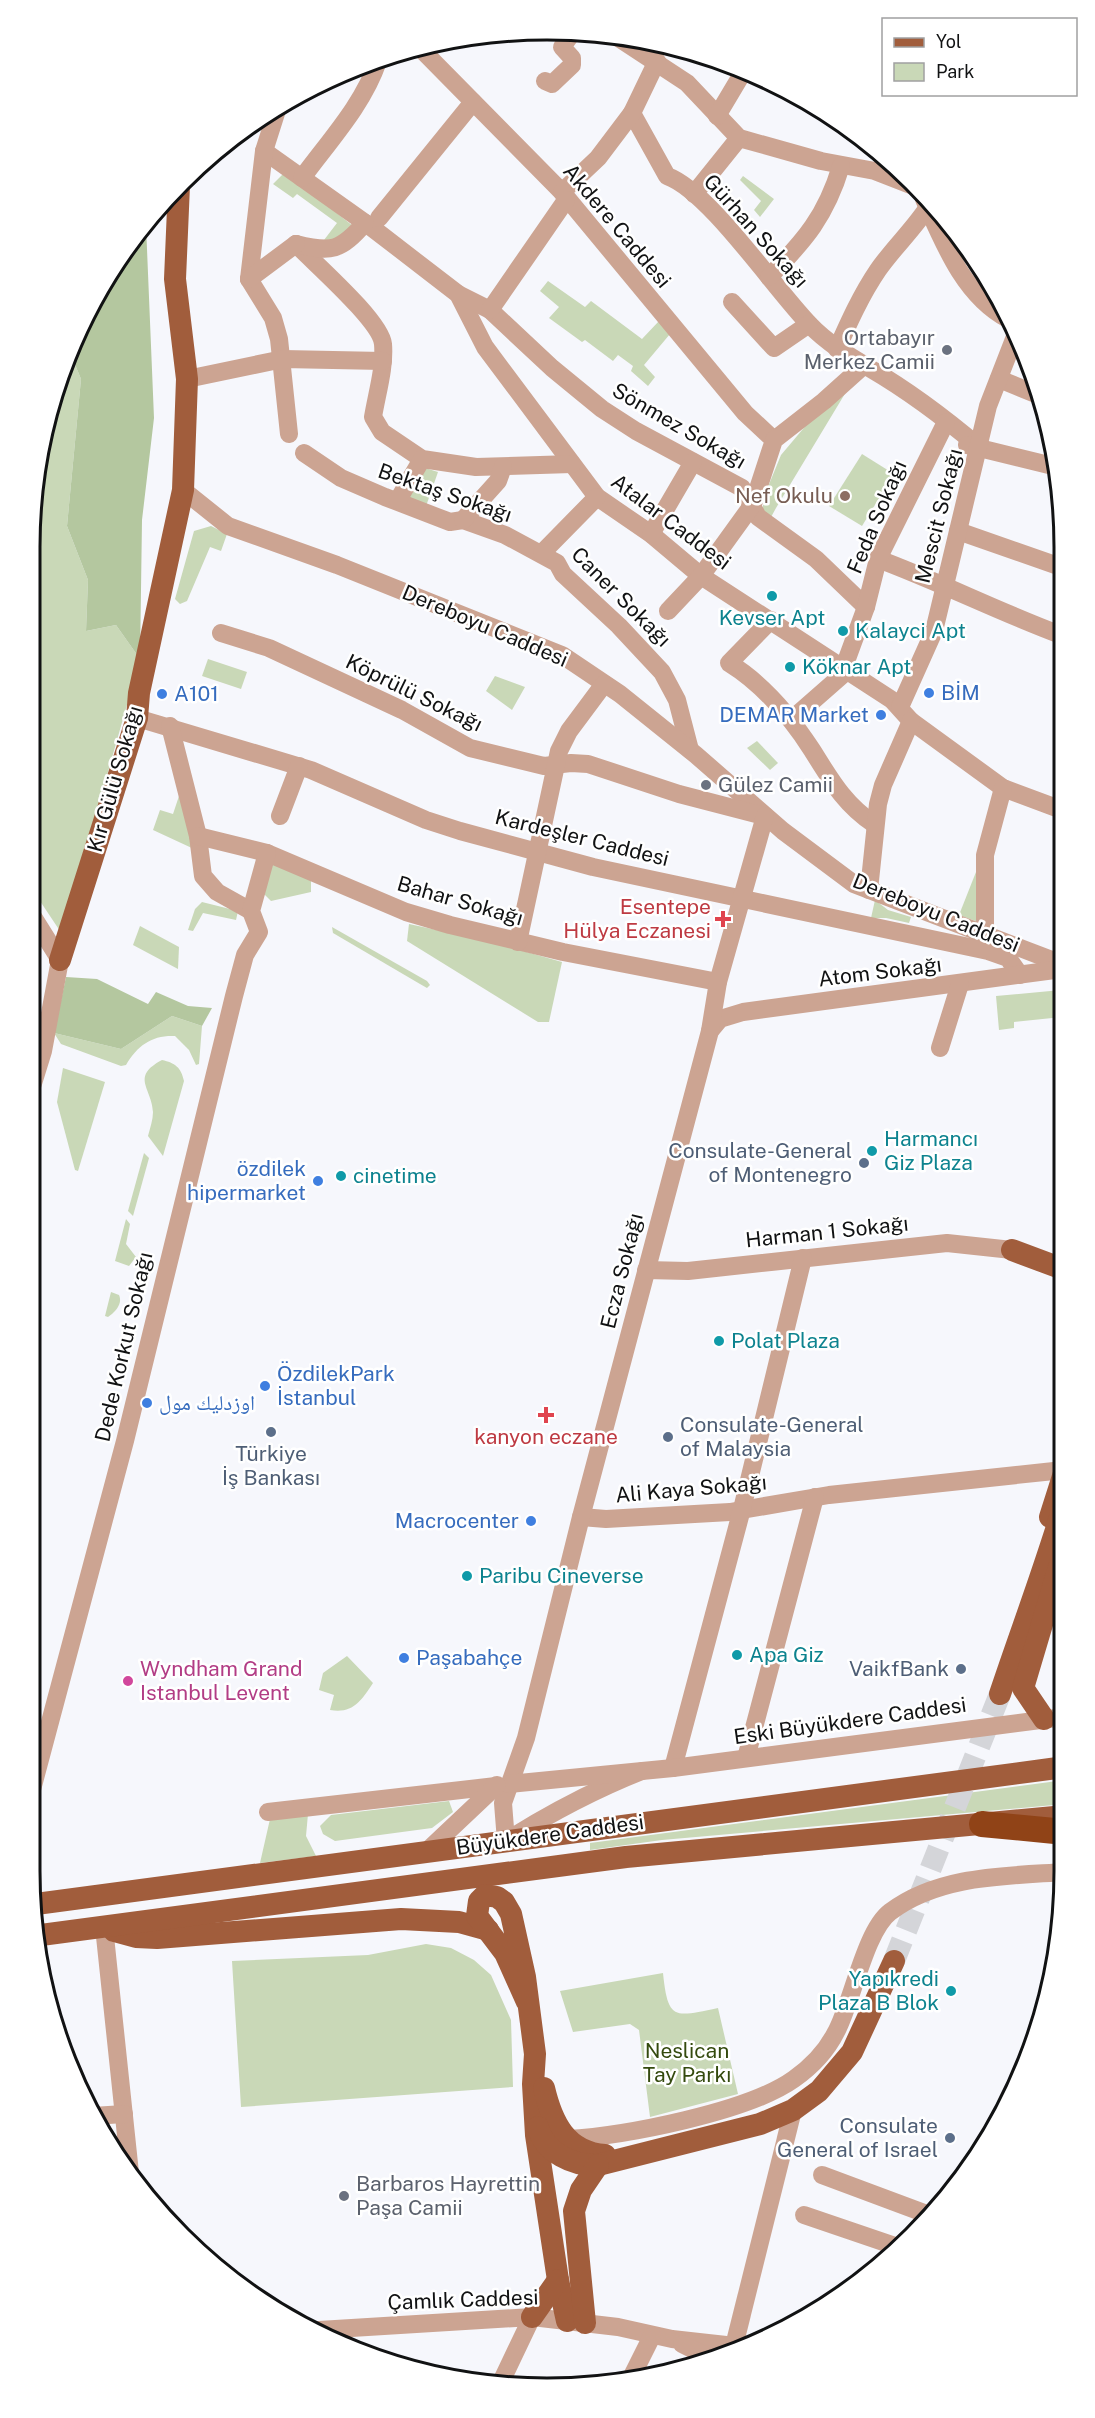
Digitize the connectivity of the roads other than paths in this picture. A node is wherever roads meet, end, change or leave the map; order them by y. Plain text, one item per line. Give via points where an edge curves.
1 (567, 41) edge
2 (652, 52) edge
3 (427, 55) edge
4 (374, 71) edge
5 (740, 78) edge
6 (545, 81) dead end
7 (473, 102) junction
8 (632, 113) junction
9 (717, 116) junction
10 (273, 121) edge
11 (739, 138) junction
12 (264, 151) junction
13 (841, 166) junction
14 (302, 178) junction
15 (894, 178) edge
16 (694, 194) junction
17 (564, 196) junction
18 (178, 200) edge
19 (925, 208) edge
20 (372, 220) junction
21 (951, 241) edge
22 (296, 244) junction
23 (961, 256) edge
24 (769, 277) junction
25 (249, 279) junction
26 (458, 294) junction
27 (732, 302) dead end
28 (994, 308) edge
29 (490, 310) junction
30 (809, 324) junction
31 (1012, 344) edge
32 (837, 349) junction
33 (283, 359) junction
34 (383, 361) junction
35 (863, 366) junction
36 (187, 379) junction
37 (999, 379) junction
38 (1030, 392) edge
39 (944, 425) junction
40 (290, 434) dead end
41 (774, 440) junction
42 (979, 447) junction
43 (304, 453) dead end
44 (422, 459) junction
45 (693, 462) junction
46 (572, 464) junction
47 (1047, 465) edge
48 (503, 467) junction
49 (183, 490) junction
50 (597, 497) junction
51 (398, 500) junction
52 (753, 504) junction
53 (463, 520) junction
54 (958, 531) junction
55 (651, 534) junction
56 (542, 554) junction
57 (878, 559) junction
58 (1054, 565) edge
59 (701, 576) junction
60 (945, 584) junction
61 (866, 607) junction
62 (668, 611) dead end
63 (771, 620) junction
64 (1054, 632) edge
65 (221, 633) dead end
66 (846, 669) junction
67 (604, 684) junction
68 (906, 714) junction
69 (137, 718) junction
70 (791, 720) junction
71 (170, 726) junction
72 (690, 750) junction
73 (558, 764) junction
74 (299, 766) junction
75 (1003, 788) junction
76 (1054, 807) edge
77 (280, 816) dead end
78 (765, 816) junction
79 (874, 824) junction
80 (198, 836) junction
81 (538, 851) junction
82 (267, 853) junction
83 (869, 890) junction
84 (741, 900) junction
85 (251, 911) junction
86 (40, 928) edge
87 (985, 934) junction
88 (518, 942) junction
89 (60, 960) junction
90 (1054, 961) edge
91 (1054, 970) edge
92 (1020, 975) junction
93 (718, 982) junction
94 (960, 984) junction
95 (710, 1031) junction
96 (940, 1048) dead end
97 (40, 1061) edge
98 (1012, 1250) junction
99 (1054, 1252) edge
100 (803, 1258) junction
101 (1054, 1266) edge
102 (646, 1270) junction
103 (1054, 1473) edge
104 (1054, 1492) edge
105 (815, 1497) junction
106 (742, 1509) junction
107 (581, 1518) junction
108 (1054, 1538) edge
109 (1054, 1584) edge
110 (1028, 1609) junction
111 (1000, 1694) tunnel mouth
112 (1054, 1715) edge
113 (1054, 1719) edge
114 (746, 1758) junction
115 (40, 1760) edge
116 (673, 1768) junction
117 (1054, 1768) edge
118 (642, 1771) junction
119 (503, 1785) junction
120 (268, 1812) dead end
121 (1054, 1817) edge
122 (982, 1824) junction
123 (1054, 1831) edge
124 (506, 1841) junction
125 (426, 1852) junction
126 (537, 1868) junction
127 (1054, 1873) edge
128 (42, 1903) edge
129 (511, 1914) junction
130 (104, 1927) junction
131 (489, 1930) junction
132 (45, 1935) edge
133 (894, 1961) tunnel mouth
134 (527, 2002) junction
135 (535, 2054) junction
136 (793, 2110) junction
137 (124, 2114) junction
138 (104, 2115) edge
139 (536, 2118) junction
140 (567, 2139) junction
141 (128, 2155) edge
142 (631, 2155) junction
143 (598, 2165) junction
144 (822, 2175) dead end
145 (922, 2212) edge
146 (804, 2215) dead end
147 (890, 2244) edge
148 (558, 2280) junction
149 (532, 2317) junction
150 (576, 2322) junction
151 (332, 2329) edge
152 (652, 2336) junction
153 (672, 2339) junction
154 (740, 2340) edge
155 (727, 2345) edge
156 (701, 2354) edge
157 (635, 2370) edge
158 (504, 2375) edge

1 - 6 street via 562,47 573,64 552,84
2 - 8 street
2 - 9 street via 687,82
3 - 7 street, Akdere Caddesi
4 - 14 street via 355,107
5 - 9 street
7 - 17 street, Akdere Caddesi
7 - 20 street
8 - 16 street, Gürhan Sokağı via 667,176
8 - 17 street
9 - 11 street
10 - 12 street
11 - 13 street
11 - 16 street
12 - 14 street, Atalar Caddesi
12 - 25 street
13 - 15 street
13 - 24 street via 824,212
14 - 20 street, Atalar Caddesi
16 - 24 street, Gürhan Sokağı
17 - 29 street
17 - 41 street, Akdere Caddesi via 745,413
18 - 36 main road via 175,279
19 - 32 street via 918,224 859,300
20 - 22 street via 350,240 328,251
20 - 26 street, Atalar Caddesi
21 - 23 street
22 - 25 street
22 - 34 street via 367,315 383,341
23 - 28 street via 976,294
24 - 30 street, Gürhan Sokağı
25 - 33 street via 273,318
26 - 29 street, Sönmez Sokağı
26 - 46 street, Atalar Caddesi via 485,347
27 - 30 street via 774,348
29 - 45 street, Sönmez Sokağı via 602,409
30 - 32 street, Gürhan Sokağı
31 - 37 street, Mescit Sokağı
32 - 35 street, Gürhan Sokağı
33 - 34 street
33 - 36 street
33 - 40 street
34 - 44 street via 375,424
35 - 39 street, Gürhan Sokağı
35 - 41 street
36 - 49 main road
37 - 38 street
37 - 42 street, Mescit Sokağı
39 - 42 street, Gürhan Sokağı
39 - 57 street, Feda Sokağı
41 - 52 street
42 - 47 street, Gürhan Sokağı
42 - 54 street, Mescit Sokağı
43 - 51 street, Bektaş Sokağı via 341,478
44 - 48 street via 449,465
44 - 51 street
45 - 52 street, Sönmez Sokağı via 742,488
45 - 55 street
46 - 48 street
46 - 50 street, Atalar Caddesi
48 - 53 street via 498,482
49 - 67 street, Dereboyu Caddesi via 228,526 489,624 562,655
49 - 69 main road, Kır Gülü Sokağı
50 - 55 street, Atalar Caddesi
50 - 56 street, Caner Sokağı
51 - 53 street, Bektaş Sokağı via 450,522
52 - 59 street
52 - 61 street, Sönmez Sokağı via 758,517 816,560
53 - 56 street, Bektaş Sokağı
54 - 58 street
54 - 60 street, Mescit Sokağı
55 - 59 street, Atalar Caddesi
56 - 72 street, Caner Sokağı via 557,563 563,574 662,672 677,700
57 - 60 street
57 - 61 street, Feda Sokağı
59 - 62 street
59 - 63 street, Atalar Caddesi
60 - 64 street
60 - 68 street, Mescit Sokağı
61 - 66 street, Feda Sokağı
63 - 66 street, Atalar Caddesi
63 - 70 street via 729,663
65 - 73 street, Köprülü Sokağı via 279,652 402,710 470,748 544,766
66 - 68 street, Atalar Caddesi
66 - 70 street
67 - 72 street, Dereboyu Caddesi
67 - 73 street via 569,731
68 - 75 street, Atalar Caddesi
68 - 79 street, Mescit Sokağı
69 - 71 street, Kardeşler Caddesi
69 - 89 main road, Kır Gülü Sokağı
70 - 79 street via 839,795
71 - 74 street, Kardeşler Caddesi
71 - 80 street
72 - 78 street, Dereboyu Caddesi
73 - 78 street, Köprülü Sokağı via 588,765
73 - 81 street
74 - 77 street
74 - 81 street, Kardeşler Caddesi via 426,820
75 - 76 street, Atalar Caddesi
75 - 87 street via 985,855
78 - 83 street, Dereboyu Caddesi via 854,884
78 - 84 street, Ecza Sokağı
79 - 83 street, Mescit Sokağı
80 - 82 street, Bahar Sokağı
80 - 85 street via 203,876 217,892
81 - 84 street, Kardeşler Caddesi
81 - 88 street
82 - 85 street, Dede Korkut Sokağı
82 - 88 street, Bahar Sokağı via 406,912
83 - 87 street, Dereboyu Caddesi
84 - 92 street, Kardeşler Caddesi via 988,951 1008,958
84 - 93 street, Ecza Sokağı
85 - 115 street, Dede Korkut Sokağı via 259,932 244,955 125,1441
86 - 89 street
87 - 90 street, Dereboyu Caddesi
88 - 93 street, Bahar Sokağı
89 - 97 street
91 - 92 street, Atom Sokağı
92 - 94 street, Atom Sokağı
93 - 95 street, Ecza Sokağı
94 - 95 street, Atom Sokağı via 743,1012 720,1019
94 - 96 street
95 - 102 street, Ecza Sokağı
98 - 99 main road
98 - 100 street, Harman 1 Sokağı via 947,1243
98 - 101 main road
100 - 102 street, Harman 1 Sokağı via 688,1271
100 - 106 street
102 - 107 street, Ecza Sokağı
103 - 105 street, Ali Kaya Sokağı
104 - 110 main road
105 - 106 street, Ali Kaya Sokağı
105 - 114 street
106 - 107 street, Ali Kaya Sokağı
106 - 116 street
107 - 119 street, Ecza Sokağı via 526,1738
108 - 110 main road
109 - 112 main road via 1023,1688
110 - 111 main road
113 - 114 street, Eski Büyükdere Caddesi
114 - 116 street, Eski Büyükdere Caddesi
116 - 118 street, Eski Büyükdere Caddesi
117 - 124 main road, Büyükdere Caddesi
118 - 119 street, Eski Büyükdere Caddesi
118 - 124 street via 556,1811
119 - 120 street, Eski Büyükdere Caddesi
119 - 124 street, Ecza Sokağı
119 - 125 street via 458,1818
121 - 122 main road, Büyükdere Caddesi
122 - 123 highway
122 - 126 main road, Büyükdere Caddesi
124 - 125 main road, Büyükdere Caddesi
124 - 126 main road
125 - 128 main road, Büyükdere Caddesi
126 - 129 main road via 521,1884
126 - 130 main road, Büyükdere Caddesi
127 - 140 street via 944,1884 913,1897 888,1914 874,1934 836,2032 819,2058 769,2093 636,2130
129 - 131 main road via 504,1902 485,1895 479,1901 477,1916
129 - 134 main road
130 - 131 main road via 136,1937 157,1938 401,1918 459,1922
130 - 132 main road, Büyükdere Caddesi
130 - 137 street
131 - 134 main road via 514,1970
133 - 136 main road via 852,2052 819,2091
134 - 135 main road
135 - 139 main road
135 - 140 main road via 550,2112
136 - 142 main road via 760,2124
136 - 154 street
137 - 138 street
137 - 141 street
139 - 143 main road via 540,2134 559,2156
139 - 148 main road
140 - 142 main road via 599,2155
142 - 143 main road
143 - 150 main road via 580,2190 574,2211
144 - 145 street
146 - 147 street
148 - 149 main road
148 - 150 main road
149 - 150 street, Çamlık Caddesi
149 - 151 street, Çamlık Caddesi
149 - 158 street
150 - 152 street, Çamlık Caddesi
152 - 153 street, Çamlık Caddesi
152 - 157 street
153 - 155 street, Çamlık Caddesi
153 - 156 street

